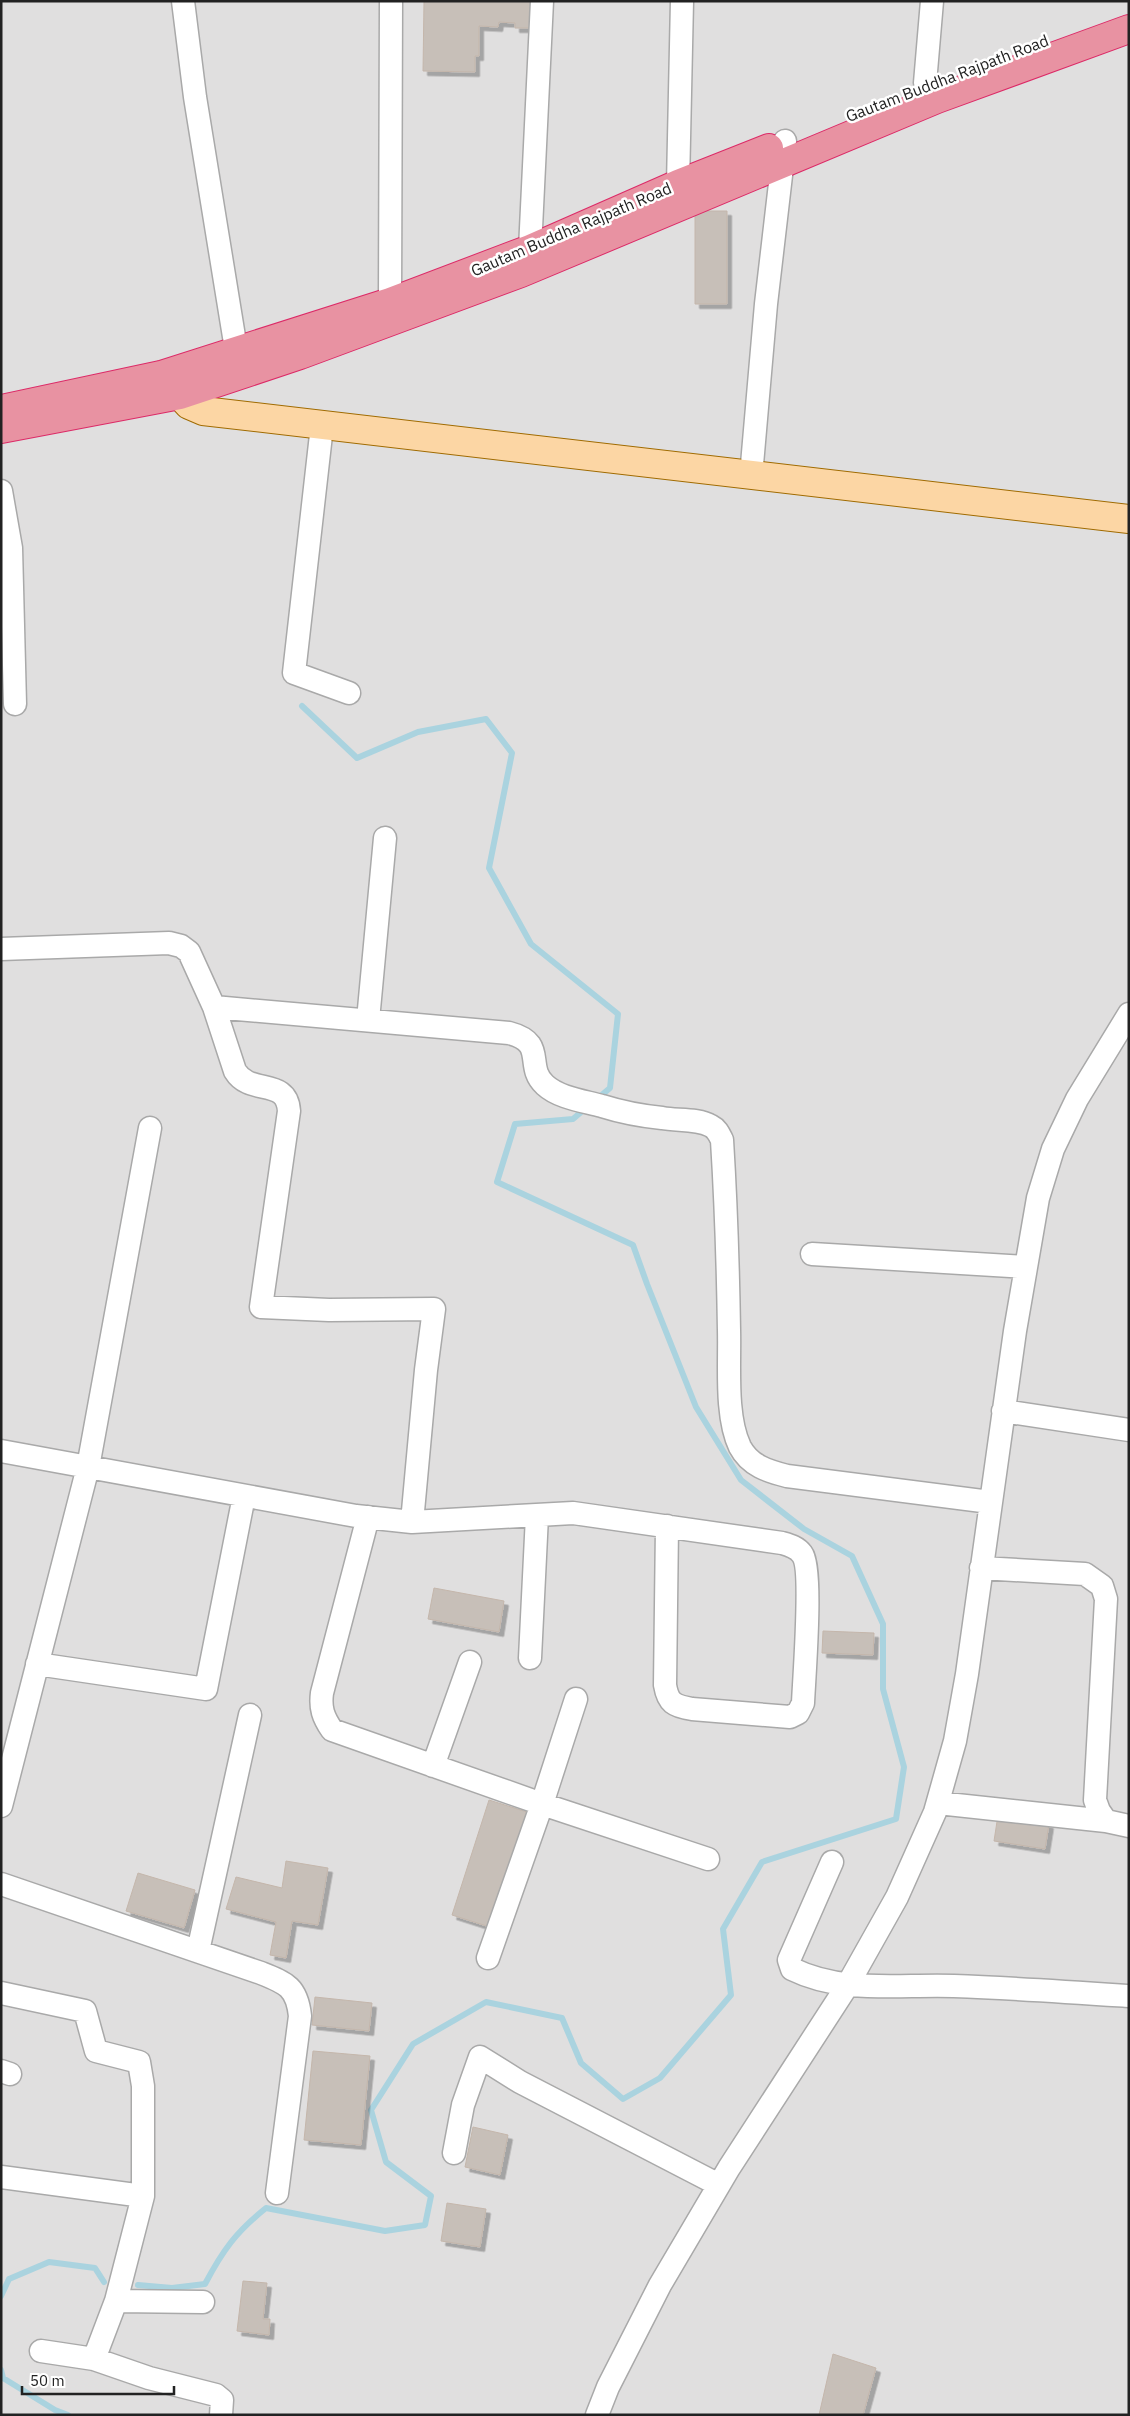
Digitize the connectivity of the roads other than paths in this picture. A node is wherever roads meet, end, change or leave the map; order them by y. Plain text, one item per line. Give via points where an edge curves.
1 (183, 1) edge
2 (391, 1) edge
3 (542, 1) edge
4 (682, 1) edge
5 (932, 1) edge
6 (1129, 11) edge
7 (1129, 30) edge
8 (926, 84) junction
9 (784, 152) junction
10 (678, 184) junction
11 (530, 249) junction
12 (390, 302) junction
13 (236, 349) junction
14 (161, 375) junction
15 (180, 394) junction
16 (1, 409) edge
17 (322, 426) junction
18 (1, 429) edge
19 (751, 476) junction
20 (1, 491) edge
21 (1129, 519) edge
22 (349, 693) dead end
23 (15, 704) dead end
24 (385, 838) dead end
25 (1, 949) edge
26 (214, 1007) junction
27 (1129, 1014) edge
28 (368, 1020) junction
29 (1122, 1037) edge
30 (150, 1128) dead end
31 (812, 1254) dead end
32 (1026, 1267) junction
33 (1003, 1411) junction
34 (1129, 1430) edge
35 (1, 1452) edge
36 (88, 1467) junction
37 (244, 1496) junction
38 (990, 1502) junction
39 (537, 1516) junction
40 (368, 1517) junction
41 (412, 1522) junction
42 (667, 1526) junction
43 (981, 1568) junction
44 (530, 1658) dead end
45 (470, 1662) dead end
46 (37, 1664) junction
47 (576, 1699) dead end
48 (250, 1715) dead end
49 (433, 1766) junction
50 (938, 1803) junction
51 (542, 1804) junction
52 (1, 1806) edge
53 (1106, 1822) junction
54 (1129, 1826) edge
55 (708, 1859) dead end
56 (832, 1862) dead end
57 (1, 1884) edge
58 (198, 1951) junction
59 (488, 1958) dead end
60 (847, 1986) junction
61 (1, 1993) edge
62 (1129, 1996) edge
63 (454, 2154) dead end
64 (1, 2177) edge
65 (719, 2185) junction
66 (277, 2193) dead end
67 (143, 2196) junction
68 (116, 2301) junction
69 (203, 2302) dead end
70 (41, 2351) dead end
71 (94, 2359) junction
72 (221, 2415) edge
73 (597, 2415) edge

1 - 13 street via 195,97
2 - 12 street
3 - 11 street
4 - 10 street
5 - 8 street
6 - 8 highway, Gautam Buddha Rajpath Road
7 - 9 highway
8 - 9 highway, Gautam Buddha Rajpath Road
9 - 10 highway, Gautam Buddha Rajpath Road
9 - 15 highway via 486,287 300,355
9 - 19 street via 766,304
10 - 11 highway, Gautam Buddha Rajpath Road
11 - 12 highway, Gautam Buddha Rajpath Road
12 - 13 highway, Gautam Buddha Rajpath Road
13 - 14 highway, Gautam Buddha Rajpath Road
14 - 15 main road
14 - 16 highway, Gautam Buddha Rajpath Road
15 - 17 main road via 189,405 203,411
15 - 18 highway
17 - 19 main road
17 - 22 street via 294,673
19 - 21 main road
20 - 23 street via 11,548
24 - 28 street
25 - 26 street via 169,943 181,946 189,952
26 - 28 street
26 - 41 street via 239,1078 246,1083 276,1090 288,1100 261,1307 434,1309
27 - 29 street
28 - 38 street via 518,1035 530,1044 536,1070 552,1090 605,1107 701,1122 719,1132 726,1203 731,1408 740,1447 763,1470 787,1476
29 - 32 street via 1077,1099 1053,1150 1038,1198
30 - 36 street
31 - 32 street
32 - 33 street
33 - 34 street
33 - 38 street
35 - 36 street
36 - 37 street
36 - 46 street
37 - 40 street
37 - 46 street via 206,1689
38 - 43 street
39 - 41 street
39 - 42 street via 573,1513
39 - 44 street
40 - 41 street
40 - 49 street via 320,1708 332,1730
42 - 42 street via 782,1544 794,1547 802,1554 807,1576 803,1703 798,1713 790,1717 692,1709 670,1702 665,1685
43 - 50 street via 955,1741
43 - 53 street via 1085,1574 1102,1586 1106,1599 1096,1800 1098,1811
45 - 49 street
46 - 52 street
47 - 51 street
48 - 58 street
49 - 51 street
50 - 53 street
50 - 60 street via 897,1897
51 - 55 street
51 - 59 street
53 - 54 street
56 - 60 street via 789,1960 792,1970
57 - 58 street
58 - 66 street via 279,1980 299,1999 300,2016
60 - 62 street via 953,1986
60 - 65 street
61 - 67 street via 85,2011 96,2051 139,2062 143,2086
63 - 65 street via 463,2105 480,2057 520,2082
64 - 67 street
65 - 73 street via 660,2285
67 - 68 street
68 - 69 street
68 - 71 street
70 - 71 street
71 - 72 street via 149,2378 216,2395 222,2400

